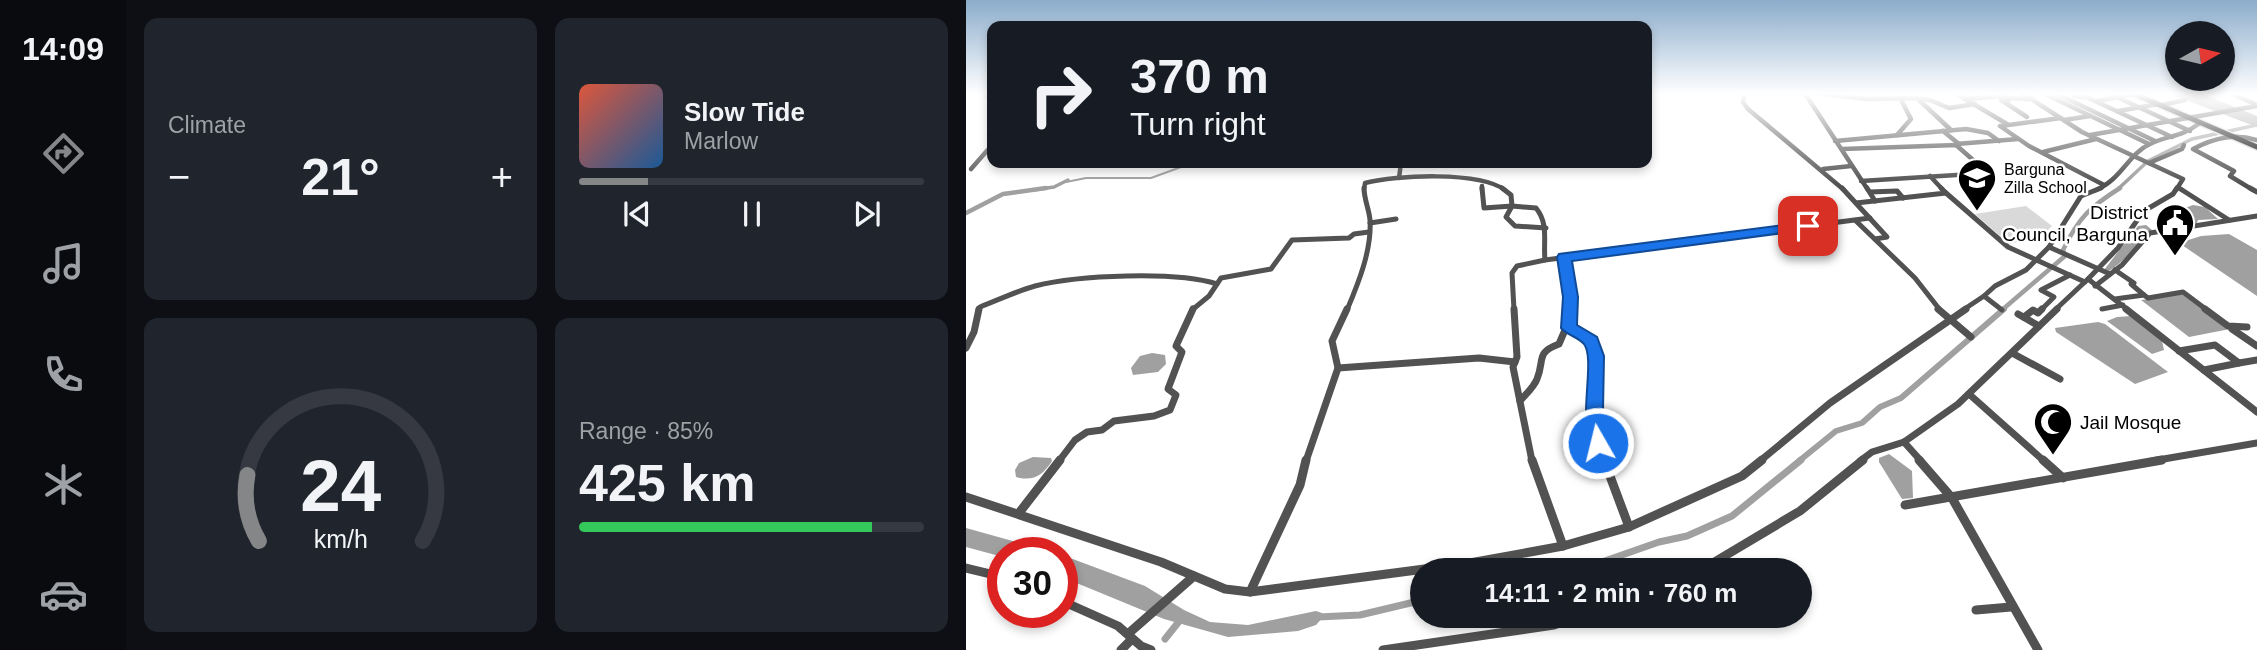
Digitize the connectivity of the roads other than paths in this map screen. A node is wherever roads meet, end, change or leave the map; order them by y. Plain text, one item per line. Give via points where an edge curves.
1 (1766, 123) edge
2 (1824, 123) edge
3 (1907, 123) edge
4 (1943, 123) edge
5 (2014, 123) edge
6 (2069, 123) edge
7 (2105, 123) edge
8 (2118, 123) edge
9 (2142, 123) edge
10 (2155, 123) edge
11 (2173, 123) edge
12 (2200, 123) joint
13 (2007, 124) joint
14 (2146, 125) junction
15 (2128, 128) junction
16 (2120, 130) junction
17 (1942, 131) junction
18 (1951, 131) junction
19 (2190, 131) junction
20 (1897, 135) junction
21 (2089, 136) junction
22 (2230, 136) junction
23 (2018, 139) junction
24 (2096, 139) junction
25 (2170, 139) junction
26 (1835, 141) junction
27 (1999, 141) junction
28 (2155, 141) junction
29 (2257, 143) edge
30 (1957, 144) junction
31 (2149, 144) junction
32 (2184, 145) junction
33 (1913, 147) junction
34 (1842, 149) junction
35 (2193, 149) junction
36 (987, 151) edge
37 (2042, 152) junction
38 (1919, 155) dead end
39 (2134, 158) junction
40 (2148, 163) junction
41 (1851, 166) junction
42 (1400, 168) edge
43 (971, 169) dead end
44 (1823, 169) junction
45 (1930, 176) junction
46 (1398, 178) junction
47 (1861, 181) junction
48 (2104, 185) junction
49 (1482, 186) dead end
50 (2179, 188) junction
51 (1870, 192) junction
52 (2257, 192) edge
53 (1946, 193) junction
54 (1903, 198) junction
55 (1875, 201) junction
56 (1856, 203) junction
57 (1512, 206) junction
58 (2257, 216) edge
59 (1870, 218) junction
60 (1396, 219) dead end
61 (1856, 220) junction
62 (2230, 220) junction
63 (1370, 223) junction
64 (1546, 228) junction
65 (1369, 232) junction
66 (1875, 239) junction
67 (2049, 247) junction
68 (1564, 257) junction
69 (2037, 259) junction
70 (1545, 260) junction
71 (2098, 269) junction
72 (2113, 272) junction
73 (2070, 275) junction
74 (2088, 279) junction
75 (1217, 284) junction
76 (2095, 286) junction
77 (2144, 295) junction
78 (1984, 296) junction
79 (2115, 299) junction
80 (2123, 305) junction
81 (2102, 309) dead end
82 (2002, 310) dead end
83 (1951, 320) junction
84 (2039, 326) junction
85 (2228, 326) junction
86 (2247, 327) dead end
87 (1569, 328) junction
88 (1971, 337) dead end
89 (2257, 346) edge
90 (966, 348) edge
91 (2179, 351) junction
92 (2012, 353) junction
93 (2257, 360) edge
94 (1515, 362) junction
95 (2239, 363) junction
96 (1338, 368) junction
97 (2204, 370) junction
98 (2060, 379) dead end
99 (1969, 394) junction
100 (1520, 401) junction
101 (2257, 412) edge
102 (1904, 442) junction
103 (2257, 443) edge
104 (2063, 478) junction
105 (966, 497) edge
106 (1952, 498) junction
107 (1905, 505) dead end
108 (1019, 513) junction
109 (1629, 527) junction
110 (1563, 546) junction
111 (1721, 558) edge
112 (966, 568) edge
113 (987, 573) edge
114 (1194, 576) junction
115 (1250, 592) junction
116 (2011, 607) junction
117 (1078, 609) edge
118 (1976, 610) dead end
119 (1533, 628) edge
120 (1131, 636) junction
121 (1121, 650) edge
122 (1151, 650) edge
123 (1382, 650) edge
124 (2038, 650) edge

1 - 44 street
2 - 26 street
3 - 20 street
4 - 18 street
5 - 13 street
6 - 21 street
7 - 16 street
8 - 15 street
9 - 14 street
10 - 14 street
11 - 19 street
12 - 19 street
12 - 22 main road
13 - 23 street via 2000,126
14 - 15 street
14 - 25 street
15 - 16 street
15 - 28 street
16 - 21 street
16 - 31 street
17 - 18 street
17 - 20 street
17 - 30 street
18 - 27 street via 1975,130
19 - 25 street
20 - 26 street
21 - 24 street
22 - 29 main road
22 - 29 street via 2244,135
22 - 35 street
23 - 27 street
23 - 37 street
24 - 37 street
24 - 39 street
25 - 28 street
25 - 32 street
26 - 34 street
27 - 30 street
28 - 31 street
30 - 33 street
30 - 45 street via 1988,173
31 - 39 street
32 - 35 street
32 - 40 street
33 - 34 street
33 - 38 street
34 - 41 street
35 - 52 street via 2234,171 2230,176
36 - 43 street
37 - 48 street
39 - 40 street
39 - 48 street
40 - 50 street via 2183,179
41 - 44 street
41 - 47 street
42 - 46 street
44 - 56 street
45 - 47 street
45 - 53 street
46 - 57 street via 1493,183 1511,195
46 - 63 street via 1365,183
47 - 51 street
48 - 67 street via 2073,205
49 - 57 street via 1484,208
50 - 62 street
50 - 71 street via 2138,219
51 - 54 street via 1897,191
51 - 55 street
53 - 54 street
53 - 69 street via 2008,247
54 - 55 street
55 - 56 street
56 - 59 street
57 - 64 street via 1536,208
57 - 64 street via 1506,217 1515,226
58 - 62 street
59 - 61 street
59 - 66 street via 1887,237
60 - 63 street
61 - 66 street
61 - 68 street
62 - 72 street via 2150,233
63 - 65 street
64 - 70 street
65 - 75 street via 1349,238 1292,240 1271,269 1233,274
65 - 96 street via 1362,275 1332,341
66 - 83 street
67 - 69 street
67 - 71 street
68 - 70 street
68 - 87 street via 1571,297
69 - 73 street
69 - 78 street
70 - 94 street via 1517,266 1512,272
71 - 72 street
71 - 74 street
72 - 76 street
72 - 77 street via 2134,283
73 - 74 street
73 - 84 street via 2041,290 2054,297 2038,313 2033,310 2021,315
74 - 76 street
74 - 84 street
75 - 90 street via 1198,278 1088,277 1035,286 980,307
75 - 108 street via 1194,307 1176,346 1182,352 1168,389 1176,395 1170,410 1114,421 1081,436
76 - 79 street
77 - 79 street
77 - 85 street via 2183,292
78 - 82 street
78 - 83 street
79 - 80 street
80 - 81 street
80 - 91 street
83 - 88 street
83 - 109 street via 1830,403 1742,476
84 - 92 street
85 - 86 street
85 - 89 street
87 - 100 street via 1559,344 1540,356 1537,381
87 - 109 street via 1591,341 1596,356 1598,443
91 - 95 street via 2215,345
91 - 97 street
92 - 98 street
92 - 99 street
93 - 95 street
94 - 96 street via 1479,358
94 - 100 street
95 - 97 street
96 - 115 street via 1300,485
97 - 101 street
99 - 102 street
99 - 104 street
100 - 110 street via 1533,467
102 - 106 street
102 - 111 street via 1872,452 1800,511
103 - 104 street
104 - 106 street
105 - 108 street
106 - 107 street
106 - 116 street
108 - 114 street
109 - 110 street
110 - 115 street
112 - 113 street
114 - 115 street via 1225,589
114 - 120 street
116 - 118 street
116 - 124 street
117 - 120 street
119 - 123 street
120 - 121 street
120 - 122 street via 1136,644

